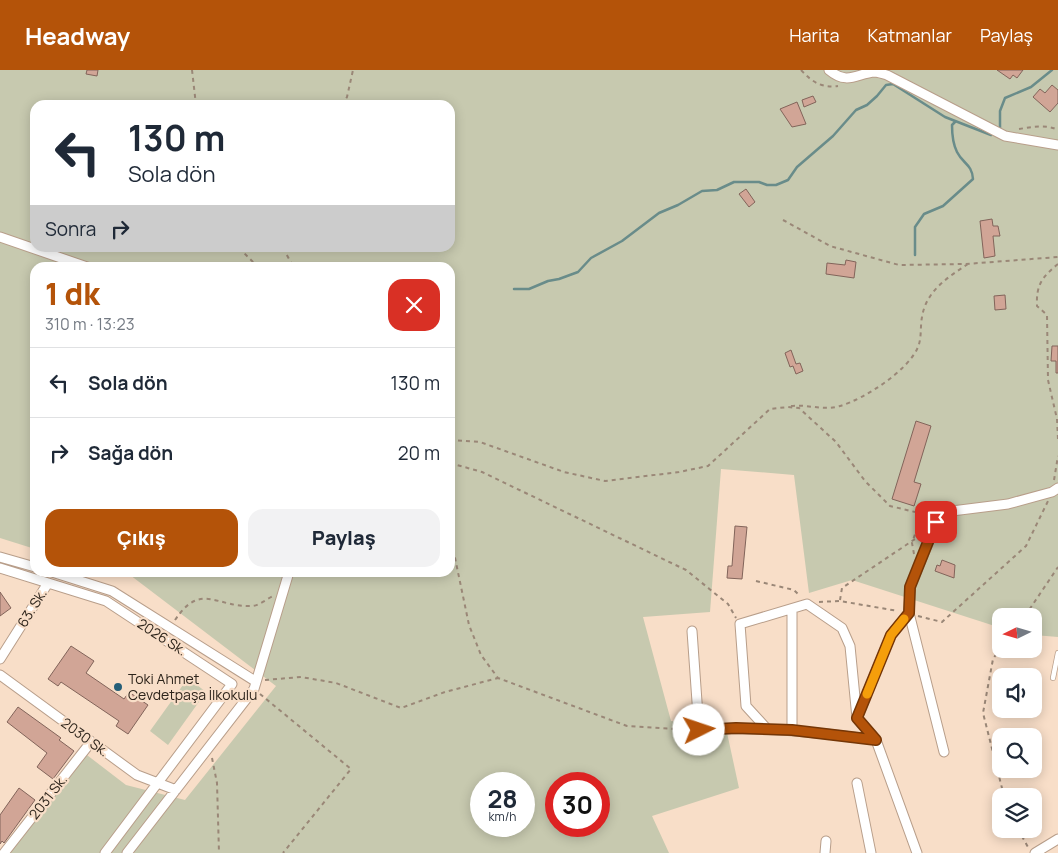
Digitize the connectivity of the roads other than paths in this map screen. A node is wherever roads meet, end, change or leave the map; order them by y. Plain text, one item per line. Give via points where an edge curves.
1 (830, 70) edge
2 (1058, 145) edge
3 (0, 237) edge
4 (30, 247) edge
5 (44, 252) edge
6 (73, 262) edge
7 (1056, 491) edge
8 (0, 557) edge
9 (30, 566) edge
10 (0, 568) edge
11 (69, 577) edge
12 (287, 577) edge
13 (48, 583) junction
14 (792, 609) junction
15 (909, 613) junction
16 (692, 631) dead end
17 (1058, 653) edge
18 (0, 659) edge
19 (0, 674) edge
20 (1053, 678) dead end
21 (254, 685) junction
22 (857, 718) junction
23 (767, 729) junction
24 (792, 730) junction
25 (876, 740) junction
26 (91, 742) junction
27 (944, 752) dead end
28 (159, 783) junction
29 (857, 783) dead end
30 (176, 790) junction
31 (1058, 839) edge
32 (826, 841) dead end
33 (4, 853) edge
34 (105, 853) edge
35 (127, 853) edge
36 (826, 853) edge
37 (871, 853) edge
38 (917, 853) edge
39 (1033, 853) edge

1 - 2 street via 836,75 854,78 875,72 887,75 1000,134
3 - 4 street
5 - 6 street
7 - 15 street via 1008,504 952,511 936,522 910,587
8 - 9 street
10 - 13 street, 2026 Sk.
11 - 21 street, 2026 Sk. via 112,590
12 - 21 street
13 - 18 street, 63. Sk.
13 - 28 street, 2026 Sk. via 106,601 232,684
14 - 22 street via 807,604 842,628 850,646
14 - 23 street via 740,624 746,706
14 - 24 street
15 - 22 street via 891,635
15 - 27 street
16 - 23 street via 699,730
17 - 20 lane
19 - 26 street, 2030 Sk.
21 - 30 street
22 - 25 street
23 - 24 street
24 - 25 street
25 - 38 street
26 - 28 street, 2030 Sk. via 137,775
26 - 33 street, 2031 Sk.
28 - 30 street, 2030 Sk.
28 - 34 street
29 - 37 street
30 - 35 street
31 - 39 street
32 - 36 street

